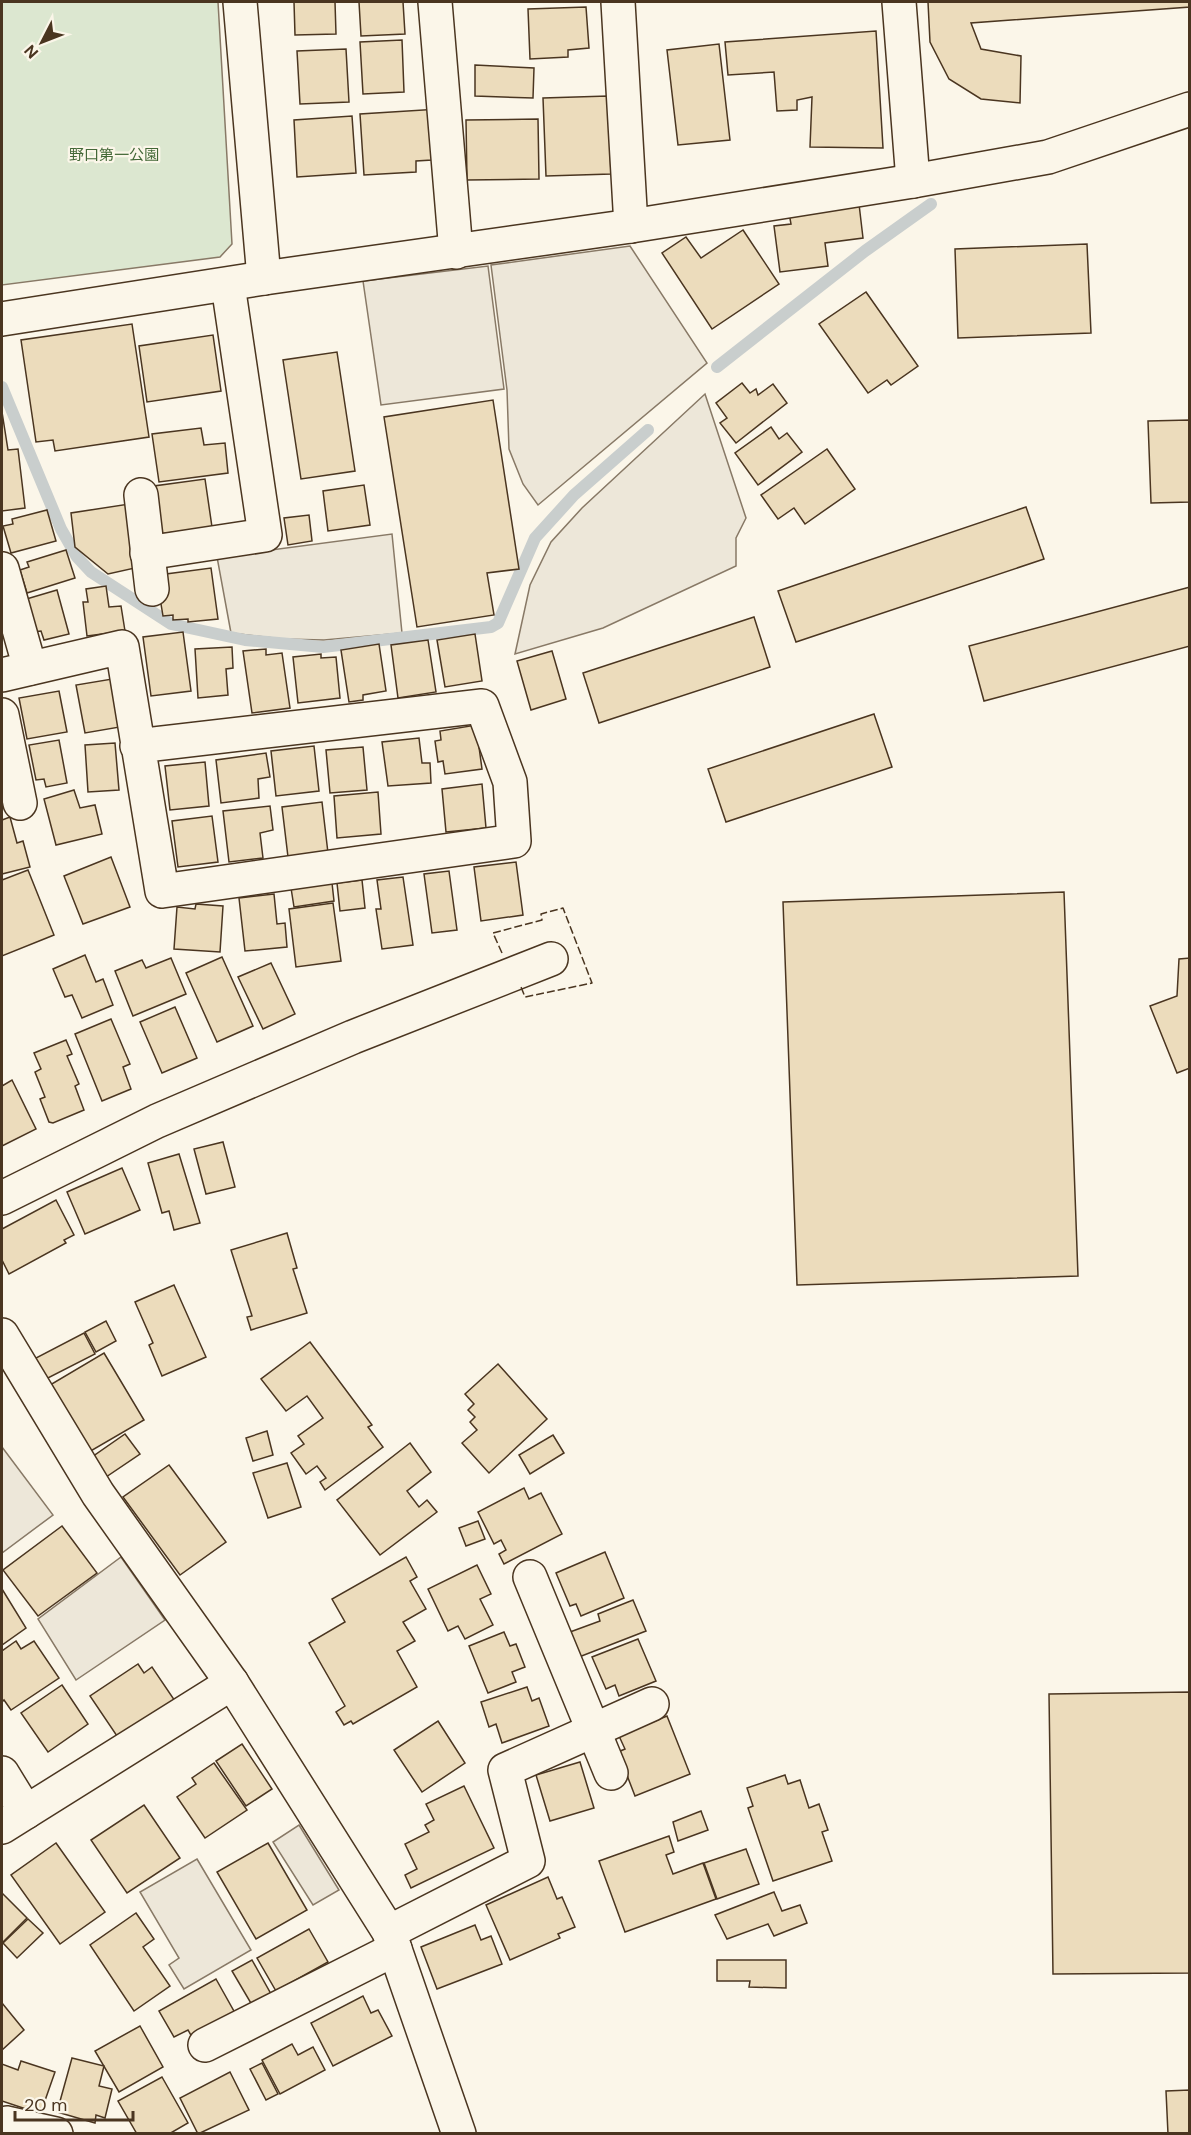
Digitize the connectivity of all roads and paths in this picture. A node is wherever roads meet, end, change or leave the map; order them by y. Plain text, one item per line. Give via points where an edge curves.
1 (240, 2) edge
2 (435, 2) edge
3 (618, 2) edge
4 (899, 2) edge
5 (1190, 109) edge
6 (913, 181) junction
7 (631, 226) junction
8 (456, 252) junction
9 (264, 278) junction
10 (228, 285) junction
11 (2, 319) edge
12 (141, 495) dead end
13 (147, 553) junction
14 (2, 569) edge
15 (152, 589) dead end
16 (16, 671) edge
17 (2, 715) edge
18 (137, 746) junction
19 (20, 803) dead end
20 (550, 959) dead end
21 (2, 1198) edge
22 (2, 1335) edge
23 (530, 1577) dead end
24 (232, 1683) junction
25 (652, 1704) dead end
26 (593, 1731) junction
27 (2, 1773) edge
28 (611, 1773) dead end
29 (14, 1819) edge
30 (392, 1940) junction
31 (205, 2045) dead end
32 (6, 2133) edge
33 (56, 2133) edge
34 (459, 2133) edge

1 - 9 street
2 - 8 street
3 - 7 street
4 - 6 street
5 - 6 street via 1048,158
6 - 7 street
7 - 8 street
8 - 9 street
9 - 10 street
10 - 11 street
10 - 13 street via 265,535
12 - 13 street
13 - 15 street
14 - 16 street
16 - 18 street via 122,646
17 - 19 street
18 - 18 street via 162,891 514,841 510,782 482,706
20 - 21 street via 157,1121
22 - 24 street via 98,1494
23 - 26 street
24 - 29 street
24 - 30 street
25 - 26 street
26 - 28 street
26 - 30 street via 505,1770 528,1860
27 - 29 street
30 - 31 street
30 - 34 street
32 - 33 street via 7,2123

